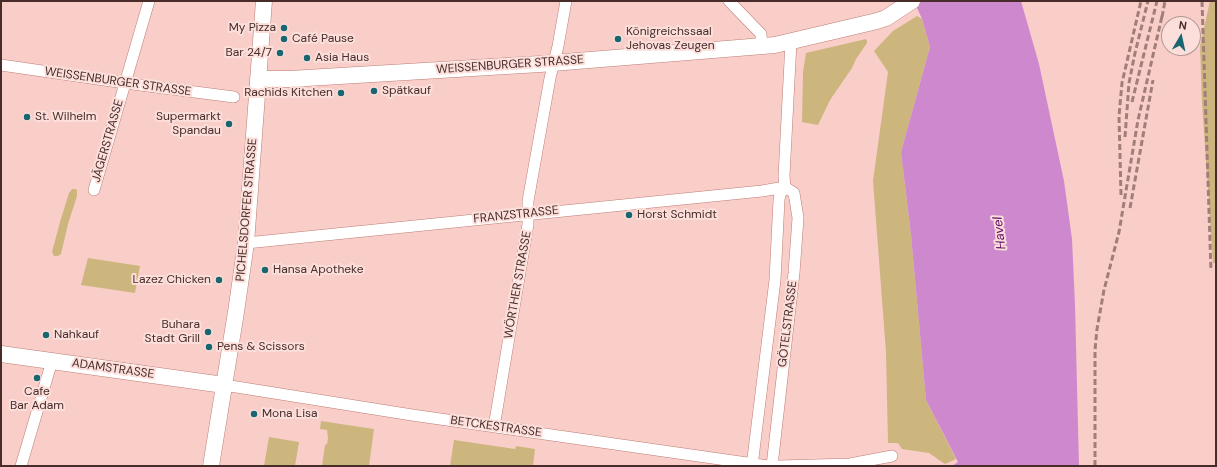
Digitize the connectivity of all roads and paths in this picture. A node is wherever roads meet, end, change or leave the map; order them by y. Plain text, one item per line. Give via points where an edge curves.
1 (149, 1) edge
2 (264, 1) edge
3 (566, 1) edge
4 (729, 1) edge
5 (912, 1) edge
6 (791, 42) junction
7 (762, 47) junction
8 (554, 63) junction
9 (1, 66) edge
10 (258, 79) junction
11 (125, 83) junction
12 (234, 97) dead end
13 (785, 187) junction
14 (94, 190) dead end
15 (528, 214) junction
16 (246, 243) junction
17 (1, 354) edge
18 (52, 361) junction
19 (224, 385) junction
20 (494, 427) junction
21 (892, 456) dead end
22 (752, 465) edge
23 (21, 466) edge
24 (211, 466) edge
25 (768, 466) edge
26 (772, 466) edge
27 (779, 466) edge

1 - 11 street, JÄGERSTRASSE
2 - 10 street, PICHELSDORFER STRASSE
3 - 8 street, WÖRTHER STRASSE
4 - 7 street via 761,34
5 - 6 street via 877,22
6 - 7 street
6 - 13 street, GÖTELSTRASSE
7 - 8 street, WEISSENBURGER STRASSE
8 - 10 street, WEISSENBURGER STRASSE
8 - 15 street, WÖRTHER STRASSE via 528,201
9 - 11 street, WEISSENBURGER STRASSE
10 - 16 street, PICHELSDORFER STRASSE
11 - 12 street, WEISSENBURGER STRASSE
11 - 14 street, JÄGERSTRASSE
13 - 15 street, FRANZSTRASSE
13 - 22 street, GÖTELSTRASSE via 779,200 775,280
13 - 26 street, GÖTELSTRASSE via 794,193 798,218
15 - 16 street, FRANZSTRASSE
15 - 20 street, WÖRTHER STRASSE
16 - 19 street, PICHELSDORFER STRASSE
17 - 18 street, ADAMSTRASSE
18 - 19 street, ADAMSTRASSE
18 - 23 street
19 - 20 street, BETCKESTRASSE
19 - 24 street, PICHELSDORFER STRASSE
20 - 22 street, BETCKESTRASSE
21 - 27 street via 850,464
22 - 25 street, BETCKESTRASSE

